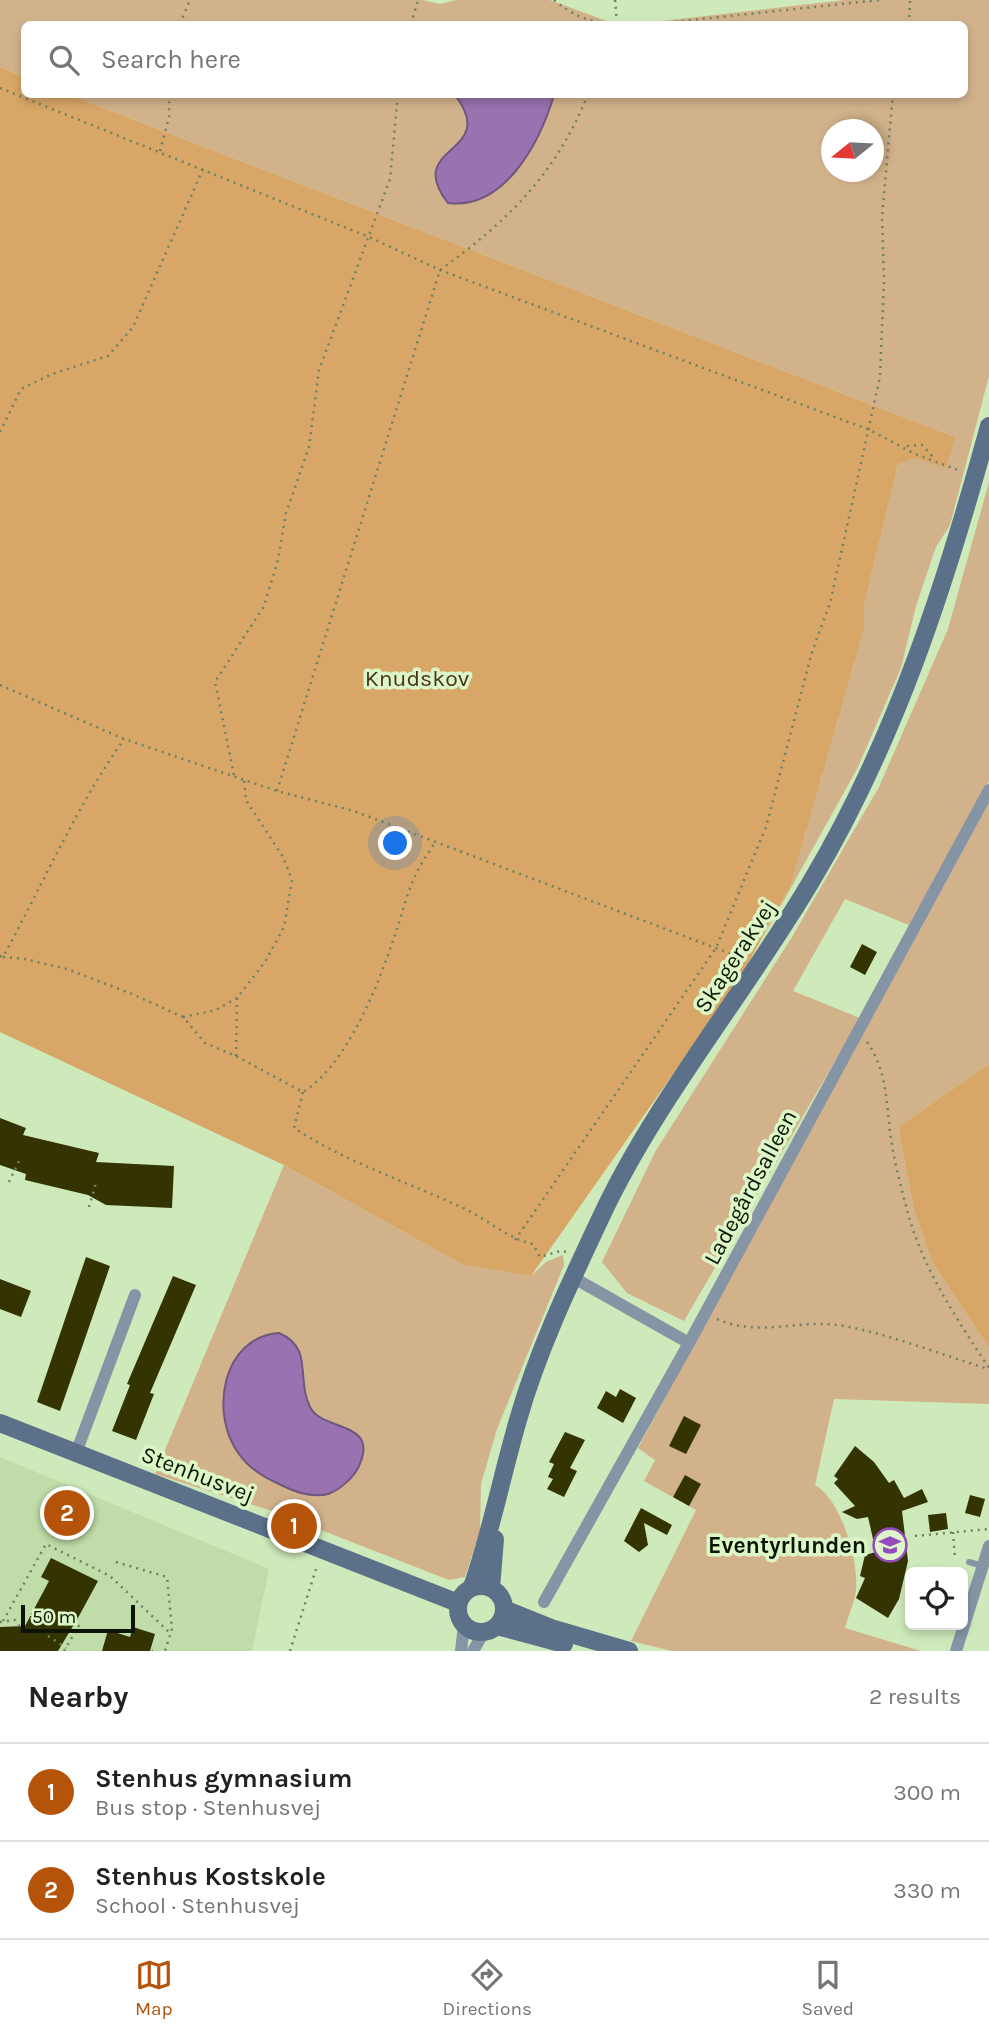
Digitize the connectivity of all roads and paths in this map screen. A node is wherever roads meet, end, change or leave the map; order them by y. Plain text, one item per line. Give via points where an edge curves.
1 (190, 0) edge
2 (418, 0) edge
3 (554, 0) edge
4 (615, 0) edge
5 (880, 0) edge
6 (910, 0) edge
7 (181, 21) edge
8 (412, 21) edge
9 (589, 21) edge
10 (617, 21) edge
11 (680, 21) edge
12 (909, 21) edge
13 (0, 88) edge
14 (21, 96) edge
15 (25, 98) edge
16 (169, 98) edge
17 (398, 98) edge
18 (586, 98) edge
19 (893, 98) edge
20 (160, 151) junction
21 (203, 169) junction
22 (369, 237) junction
23 (440, 270) junction
24 (989, 426) edge
25 (870, 430) junction
26 (0, 432) edge
27 (905, 446) junction
28 (936, 459) junction
29 (958, 470) dead end
30 (0, 685) edge
31 (124, 739) junction
32 (234, 775) junction
33 (244, 780) junction
34 (989, 790) edge
35 (277, 791) junction
36 (434, 844) junction
37 (716, 948) junction
38 (2, 957) edge
39 (759, 965) junction
40 (237, 998) junction
41 (183, 1017) junction
42 (858, 1031) junction
43 (236, 1056) junction
44 (303, 1092) junction
45 (20, 1159) dead end
46 (9, 1182) dead end
47 (96, 1183) dead end
48 (89, 1207) dead end
49 (515, 1240) junction
50 (583, 1258) junction
51 (574, 1278) junction
52 (135, 1295) dead end
53 (705, 1313) junction
54 (689, 1343) junction
55 (989, 1369) edge
56 (0, 1423) edge
57 (76, 1453) junction
58 (498, 1500) junction
59 (989, 1529) edge
60 (953, 1532) junction
61 (915, 1536) dead end
62 (989, 1546) edge
63 (323, 1550) junction
64 (955, 1558) dead end
65 (116, 1562) dead end
66 (969, 1562) dead end
67 (983, 1566) junction
68 (472, 1587) junction
69 (491, 1588) junction
70 (544, 1602) dead end
71 (458, 1603) junction
72 (504, 1609) junction
73 (2, 1621) edge
74 (80, 1622) dead end
75 (464, 1625) junction
76 (21, 1628) dead end
77 (490, 1629) junction
78 (170, 1633) junction
79 (48, 1636) dead end
80 (65, 1649) edge
81 (165, 1651) edge
82 (290, 1651) edge
83 (461, 1651) edge
84 (473, 1651) edge
85 (592, 1651) edge
86 (629, 1651) edge
87 (956, 1651) edge

1 - 7 path
2 - 8 path
3 - 9 path
4 - 10 path
5 - 11 path
6 - 12 path
13 - 14 path
15 - 20 path
16 - 20 path
17 - 22 path via 390,179
18 - 23 path via 567,140 517,208
19 - 25 path via 882,217 883,337
20 - 21 path
21 - 22 path
21 - 26 path via 133,327 108,356 21,389
22 - 23 path
22 - 32 path via 319,370 309,447 286,513 264,606 215,682
23 - 25 path
23 - 35 path
24 - 39 street, Skagerakvej via 956,544 894,718 814,878
25 - 27 path
25 - 37 path via 830,603 811,652 766,828
27 - 28 path via 915,454
27 - 28 path via 922,445
28 - 29 path
30 - 31 path
31 - 32 path
31 - 38 path via 79,807 44,883
32 - 33 path
33 - 35 path
33 - 40 path via 246,800 283,857 292,880 284,927
34 - 42 street, Ladegårdsalleen
35 - 36 path via 354,811
36 - 37 path
36 - 44 path via 415,877 364,1012 327,1072
37 - 39 path
37 - 49 path
38 - 41 path via 66,969
39 - 50 street, Skagerakvej via 639,1147
40 - 41 path via 216,1010
40 - 43 path
41 - 43 path via 205,1043
42 - 53 street, Ladegårdsalleen
42 - 55 path via 876,1055 885,1081 891,1139 909,1218 929,1270
43 - 44 path
44 - 49 path via 294,1128 378,1172 462,1207
45 - 46 path
47 - 48 path
49 - 50 path via 533,1244 540,1257 560,1251
50 - 51 street, Skagerakvej
51 - 54 street
51 - 58 street, Skagerakvej via 519,1418
52 - 57 street
53 - 54 street, Ladegårdsalleen
53 - 55 path via 734,1327 755,1330 812,1322 845,1326
54 - 70 street, Ladegårdsalleen
56 - 57 street, Stenhusvej
57 - 63 street, Stenhusvej
58 - 68 street, Skagerakvej
58 - 69 street, Skagerakvej
59 - 60 path
60 - 61 path
60 - 64 path
62 - 67 street
63 - 71 street, Stenhusvej
63 - 82 path
65 - 78 path via 167,1577
66 - 67 lane
67 - 87 street
68 - 69 street
68 - 71 street
69 - 72 street via 501,1597
71 - 75 street
72 - 77 street
72 - 86 street
73 - 76 path via 15,1620
73 - 78 path via 46,1544 110,1576
74 - 80 path
75 - 77 street
75 - 83 street
77 - 84 street
77 - 85 street
78 - 81 path
79 - 80 path

